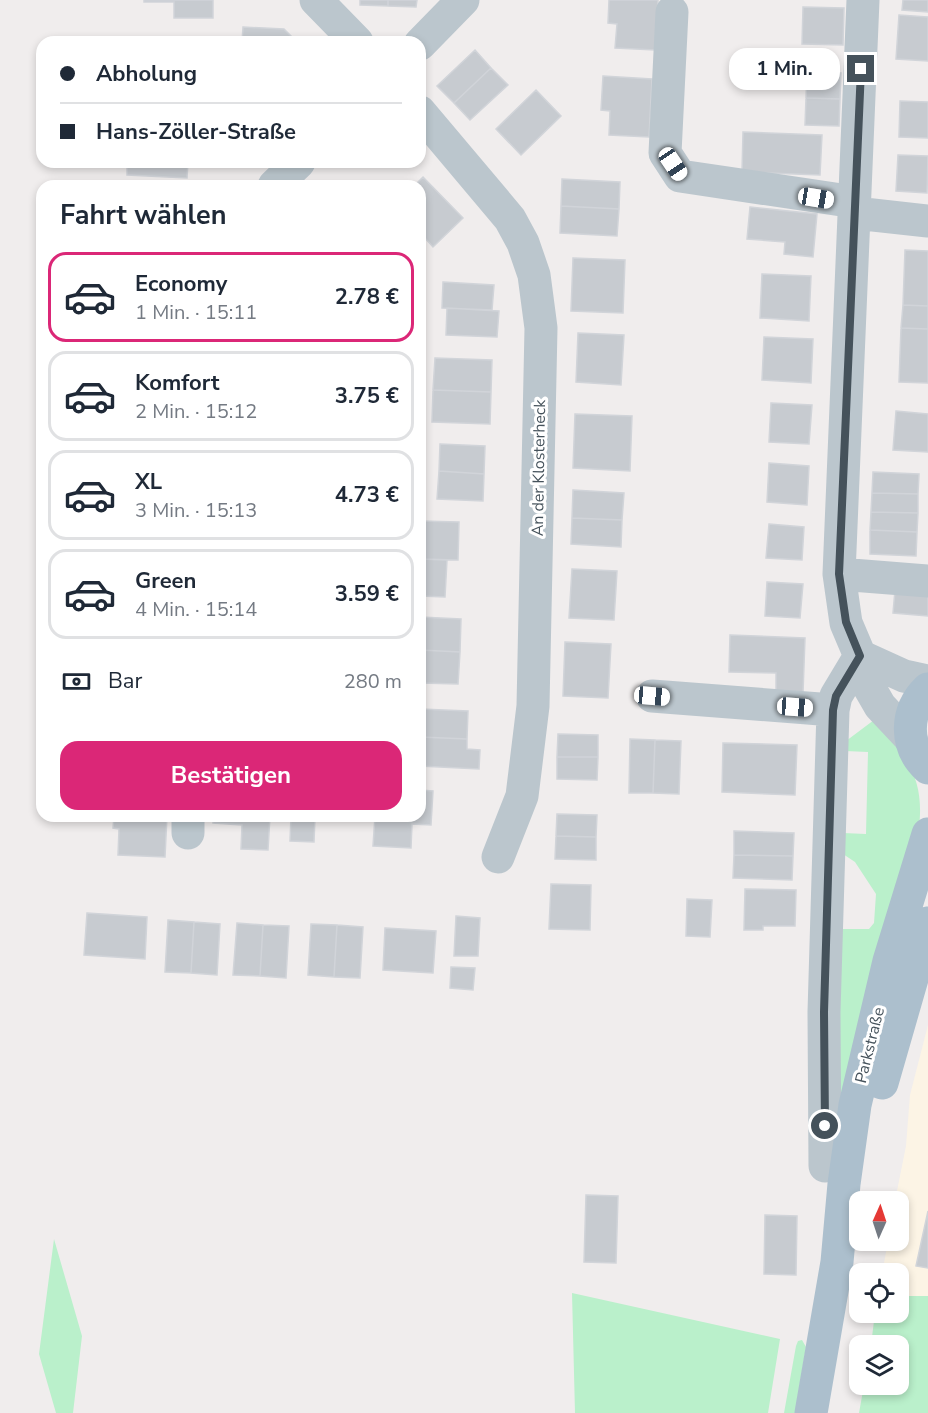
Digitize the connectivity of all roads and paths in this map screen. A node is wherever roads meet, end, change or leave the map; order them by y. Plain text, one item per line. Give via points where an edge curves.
1 (316, 0) edge
2 (463, 0) edge
3 (863, 0) edge
4 (672, 12) dead end
5 (351, 36) edge
6 (426, 38) edge
7 (426, 119) edge
8 (293, 168) edge
9 (280, 180) edge
10 (855, 208) junction
11 (928, 221) edge
12 (839, 574) junction
13 (928, 581) edge
14 (860, 656) junction
15 (928, 681) edge
16 (928, 689) edge
17 (652, 696) dead end
18 (833, 710) junction
19 (923, 762) edge
20 (928, 834) edge
21 (498, 857) dead end
22 (928, 923) edge
23 (848, 1134) junction
24 (825, 1166) dead end
25 (811, 1413) edge

1 - 5 street
2 - 6 street
3 - 10 street
4 - 10 street via 665,153 680,176
7 - 21 street, An der Klosterheck via 510,219 534,274 539,302 533,706 522,796
8 - 9 street
10 - 11 street
10 - 12 street
12 - 13 street
12 - 14 street via 846,622
14 - 15 street via 904,676
14 - 18 street via 836,696
14 - 19 street via 865,680 880,706
16 - 19 main road via 912,713
17 - 18 street
18 - 23 street via 824,1012
20 - 23 main road, Parkstraße via 889,961
22 - 23 main road, Parkstraße via 874,1109
23 - 24 street
23 - 25 main road, Parkstraße via 837,1262

